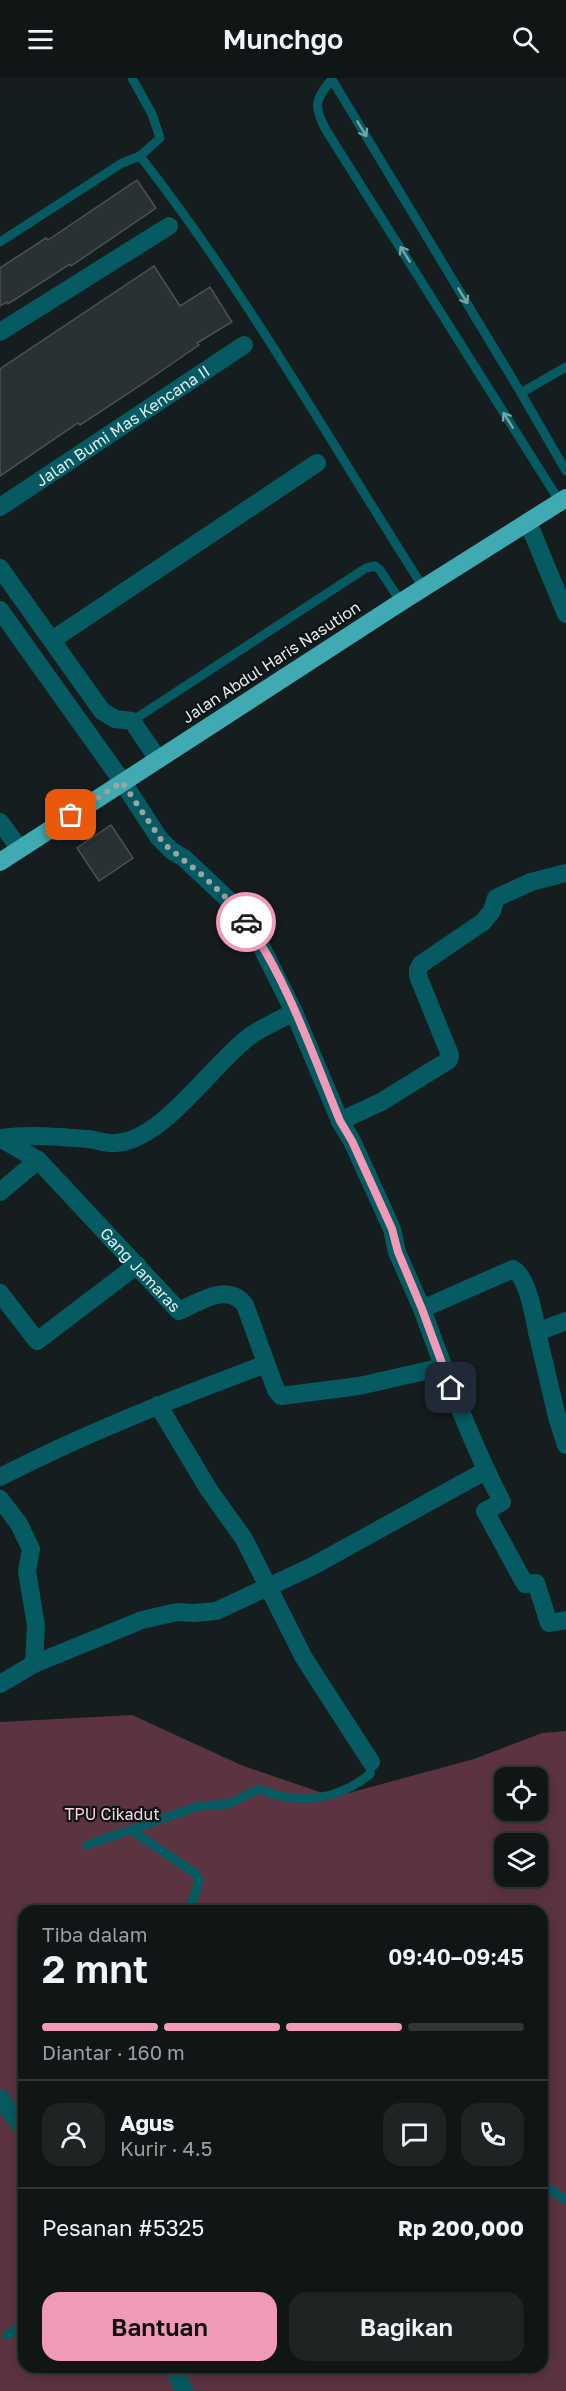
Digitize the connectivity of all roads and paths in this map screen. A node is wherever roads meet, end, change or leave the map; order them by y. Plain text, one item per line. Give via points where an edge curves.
1 (132, 78) edge
2 (332, 79) edge
3 (140, 156) junction
4 (169, 226) dead end
5 (0, 242) edge
6 (0, 333) edge
7 (244, 345) dead end
8 (566, 367) edge
9 (521, 393) junction
10 (317, 463) dead end
11 (566, 471) edge
12 (563, 500) edge
13 (0, 507) edge
14 (528, 522) junction
15 (0, 568) edge
16 (423, 587) junction
17 (401, 602) junction
18 (0, 610) edge
19 (566, 614) edge
20 (52, 640) junction
21 (132, 721) junction
22 (158, 759) junction
23 (122, 782) junction
24 (0, 822) edge
25 (20, 849) junction
26 (0, 862) edge
27 (566, 873) edge
28 (294, 1012) junction
29 (340, 1121) junction
30 (0, 1138) edge
31 (39, 1160) junction
32 (0, 1192) edge
33 (137, 1265) junction
34 (0, 1293) edge
35 (422, 1309) junction
36 (566, 1321) edge
37 (537, 1332) junction
38 (266, 1365) junction
39 (443, 1367) junction
40 (158, 1406) junction
41 (561, 1415) edge
42 (566, 1445) edge
43 (485, 1471) junction
44 (0, 1478) edge
45 (0, 1500) edge
46 (266, 1586) junction
47 (566, 1620) edge
48 (34, 1664) junction
49 (0, 1684) edge
50 (371, 1762) joint
51 (131, 1830) junction
52 (87, 1845) dead end
53 (191, 1905) edge
54 (0, 2098) edge
55 (18, 2121) edge
56 (548, 2188) edge
57 (566, 2200) edge
58 (18, 2329) edge
59 (7, 2335) dead end
60 (176, 2373) edge
61 (184, 2391) edge

1 - 3 lane via 160,138
2 -> 9 lane
12 -> 2 lane via 326,130 316,106
3 - 5 lane via 122,163
3 - 16 lane via 184,213 260,328
4 - 6 street
7 - 13 street, Jalan Bumi Mas Kencana II
8 - 9 lane
9 - 11 lane
10 - 20 street
12 - 14 highway, Jalan Abdul Haris Nasution
14 - 16 highway, Jalan Abdul Haris Nasution
14 - 19 street
15 - 20 street
16 - 17 highway, Jalan Abdul Haris Nasution
17 - 21 lane via 380,570 375,566 366,568
17 - 22 highway, Jalan Abdul Haris Nasution
18 - 23 street
20 - 21 street via 102,711 115,719
21 - 22 street
22 - 23 highway, Jalan Abdul Haris Nasution
23 - 25 highway, Jalan Abdul Haris Nasution
23 - 28 street via 164,844 236,907 256,936
24 - 25 street
25 - 26 highway, Jalan Abdul Haris Nasution
27 - 29 street via 531,882 496,898 483,922 420,964 418,976 450,1060 381,1102
28 - 29 street
28 - 30 street, Gang Jamaras via 250,1036 167,1118 141,1135 116,1143 25,1135
29 - 35 street via 392,1229
30 - 31 street, Gang Jamaras
31 - 32 street
31 - 33 street, Gang Jamaras
33 - 34 street via 37,1341
33 - 38 street, Gang Jamaras via 179,1311 218,1295 239,1297
35 - 37 street via 513,1269 521,1275
35 - 39 street
36 - 37 street
37 - 41 street
38 - 39 street, Gang Jamaras via 276,1390 286,1397
38 - 40 street
39 - 43 street
40 - 44 street via 47,1453
40 - 46 street via 208,1490 244,1539
41 - 42 street
43 - 46 street via 311,1567
43 - 47 street via 502,1502 485,1510 525,1584 536,1583 549,1623
45 - 48 street via 19,1524 31,1549 27,1571 36,1626
46 - 48 street via 216,1611 177,1612 142,1620
46 - 50 street via 304,1658
48 - 49 street
50 - 51 lane via 370,1774 334,1796 300,1798 259,1790 228,1804 199,1806
51 - 52 lane
51 - 53 lane via 195,1874 199,1881
54 - 55 street
56 - 57 lane
58 - 59 lane
60 - 61 street

